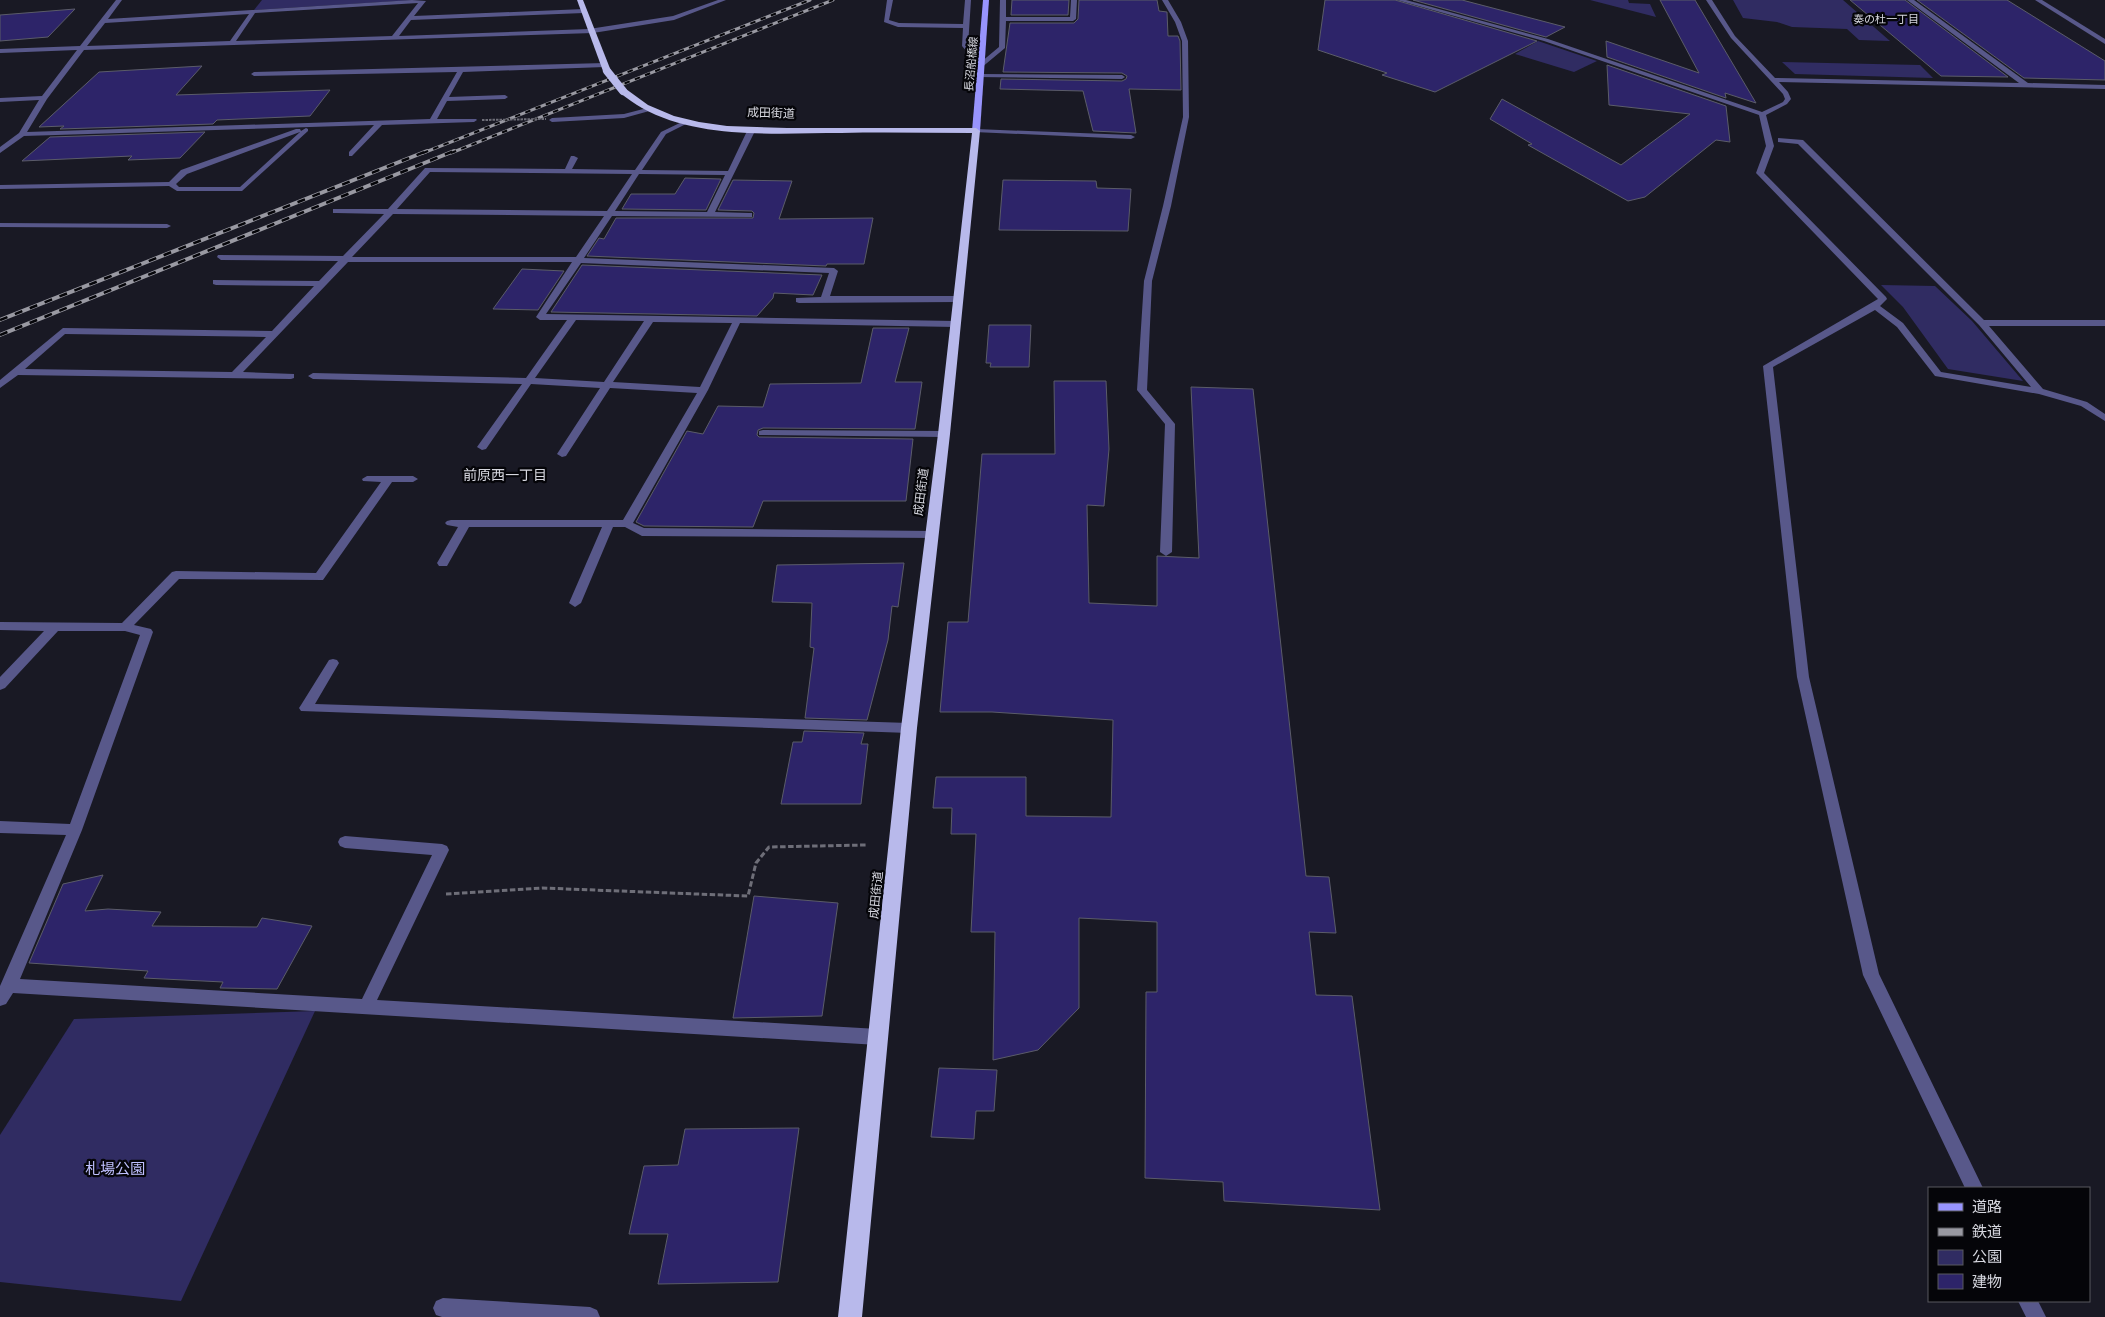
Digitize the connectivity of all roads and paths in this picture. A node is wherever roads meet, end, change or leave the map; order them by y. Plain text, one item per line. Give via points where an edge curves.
1 (119, 0) edge
2 (580, 0) edge
3 (723, 0) edge
4 (890, 0) edge
5 (968, 0) edge
6 (986, 0) edge
7 (1003, 0) edge
8 (1074, 0) edge
9 (1165, 0) edge
10 (1400, 0) edge
11 (1709, 0) edge
12 (1910, 0) edge
13 (2038, 0) edge
14 (254, 11) junction
15 (584, 11) junction
16 (410, 18) junction
17 (1003, 19) junction
18 (102, 21) junction
19 (965, 26) junction
20 (592, 30) junction
21 (393, 39) junction
22 (2105, 42) edge
23 (231, 44) junction
24 (80, 48) junction
25 (0, 50) edge
26 (981, 66) junction
27 (606, 68) junction
28 (461, 70) junction
29 (254, 74) dead end
30 (980, 76) junction
31 (1122, 77) dead end
32 (1774, 80) junction
33 (2027, 86) junction
34 (2105, 88) edge
35 (504, 97) dead end
36 (44, 98) junction
37 (444, 99) junction
38 (0, 100) edge
39 (651, 110) junction
40 (1762, 114) junction
41 (474, 120) dead end
42 (482, 120) dead end
43 (549, 120) joint
44 (432, 121) junction
45 (686, 122) junction
46 (380, 123) junction
47 (310, 126) junction
48 (752, 129) junction
49 (976, 131) junction
50 (22, 134) junction
51 (1132, 137) dead end
52 (1781, 140) dead end
53 (0, 151) edge
54 (352, 154) dead end
55 (574, 158) dead end
56 (567, 172) junction
57 (637, 172) junction
58 (731, 173) junction
59 (171, 184) junction
60 (0, 187) edge
61 (336, 211) dead end
62 (391, 211) junction
63 (608, 214) junction
64 (710, 214) junction
65 (749, 215) dead end
66 (0, 225) edge
67 (167, 226) dead end
68 (221, 257) dead end
69 (346, 259) junction
70 (578, 260) junction
71 (216, 282) dead end
72 (323, 284) junction
73 (825, 299) junction
74 (958, 299) junction
75 (799, 300) dead end
76 (1875, 306) junction
77 (573, 318) junction
78 (650, 319) junction
79 (737, 321) junction
80 (1982, 322) junction
81 (955, 324) junction
82 (2105, 324) edge
83 (275, 334) junction
84 (16, 372) junction
85 (235, 374) junction
86 (291, 376) dead end
87 (312, 376) dead end
88 (528, 381) junction
89 (0, 385) edge
90 (606, 385) junction
91 (703, 390) junction
92 (2040, 391) junction
93 (2105, 418) edge
94 (763, 433) dead end
95 (944, 434) junction
96 (482, 447) dead end
97 (562, 454) dead end
98 (367, 479) dead end
99 (389, 479) junction
100 (413, 479) dead end
101 (451, 524) dead end
102 (464, 524) junction
103 (609, 524) junction
104 (627, 524) junction
105 (932, 536) junction
106 (1166, 552) dead end
107 (443, 563) dead end
108 (575, 603) dead end
109 (0, 626) edge
110 (54, 627) junction
111 (125, 627) junction
112 (333, 663) dead end
113 (0, 685) edge
114 (909, 728) junction
115 (0, 827) edge
116 (75, 830) junction
117 (345, 842) dead end
118 (866, 845) dead end
119 (420, 895) junction
120 (5, 992) edge
121 (366, 1007) junction
122 (878, 1037) junction
123 (1974, 1187) edge
124 (2028, 1302) edge
125 (443, 1308) dead end
126 (590, 1317) edge
127 (850, 1317) edge
128 (2036, 1317) edge

1 - 18 street
2 - 15 highway, 成田街道
3 - 20 street via 674,18
4 - 19 street via 886,21 898,25
5 - 19 street
6 - 26 main road, 長沼船橋線
7 - 17 street
8 - 17 street via 1072,19
9 - 106 street via 1185,41 1186,117 1148,281 1142,390 1170,424
10 - 40 street via 1546,40
11 - 32 street via 1733,37
12 - 33 street
13 - 22 street
14 - 16 street via 423,1
14 - 18 street
14 - 23 street
15 - 16 street
15 - 20 highway, 成田街道
16 - 21 street
17 - 26 street via 1002,48
18 - 24 street
19 - 26 street via 965,46
20 - 21 street
20 - 27 highway, 成田街道
21 - 23 street
23 - 24 street
24 - 25 street
24 - 36 street
26 - 30 main road, 長沼船橋線
27 - 28 street
27 - 39 highway, 成田街道, bridge via 623,91
28 - 29 street
28 - 37 street
30 - 31 street
30 - 49 main road, 長沼船橋線
32 - 33 street
32 - 40 street via 1788,99
33 - 34 street
35 - 37 street
36 - 38 street
36 - 50 street
37 - 44 street
39 - 43 street via 601,121
39 - 45 highway, 成田街道
40 - 76 street via 1770,146 1760,173 1877,292 1883,299
41 - 44 street
42 - 43 path, bridge
44 - 46 street
45 - 48 highway, 成田街道
45 - 57 street via 663,133
46 - 47 street
46 - 54 street
47 - 50 street
47 - 59 street via 184,172
47 - 59 street via 242,189 177,189
48 - 49 highway, 成田街道
48 - 58 street
49 - 51 street
49 - 74 highway, 成田街道
50 - 53 street
52 - 80 street via 1800,142
55 - 56 street
56 - 57 street
56 - 62 street via 428,170
57 - 58 street
57 - 63 street
58 - 64 street
59 - 60 street
61 - 62 street
62 - 63 street
62 - 69 street
63 - 64 street
63 - 70 street
64 - 65 street
66 - 67 street
68 - 69 street
69 - 70 street
69 - 72 street
70 - 73 street via 834,272
70 - 77 street via 540,317
71 - 72 street
72 - 83 street
73 - 74 street
73 - 75 street
74 - 81 highway, 成田街道
76 - 92 street via 1900,325 1938,374
76 - 123 street via 1768,366 1803,678 1871,975
77 - 78 street
77 - 88 street
78 - 79 street
78 - 90 street
79 - 81 street
79 - 91 street
80 - 82 street
80 - 92 street
81 - 95 highway, 成田街道
83 - 84 street via 63,332
83 - 85 street
84 - 85 street
84 - 89 street
85 - 86 street
87 - 88 street
88 - 90 street
88 - 96 street
90 - 91 street
90 - 97 street
91 - 104 street
92 - 93 street via 2084,404
94 - 95 street
95 - 105 highway, 成田街道
98 - 99 street
99 - 100 street
99 - 111 street via 319,577 176,575
101 - 102 street
102 - 103 street
102 - 107 street
103 - 104 street
103 - 108 street
104 - 105 street via 642,532
105 - 114 highway, 成田街道
109 - 110 street
110 - 111 street
110 - 113 street
111 - 116 street via 147,632
112 - 114 street via 306,708
114 - 122 highway, 成田街道
115 - 116 street
116 - 120 street
117 - 119 street via 442,850
118 - 119 path via 769,847 756,863 748,896 542,888
119 - 121 street
120 - 121 street
121 - 122 street
122 - 127 highway, 成田街道
124 - 128 street
125 - 126 street

